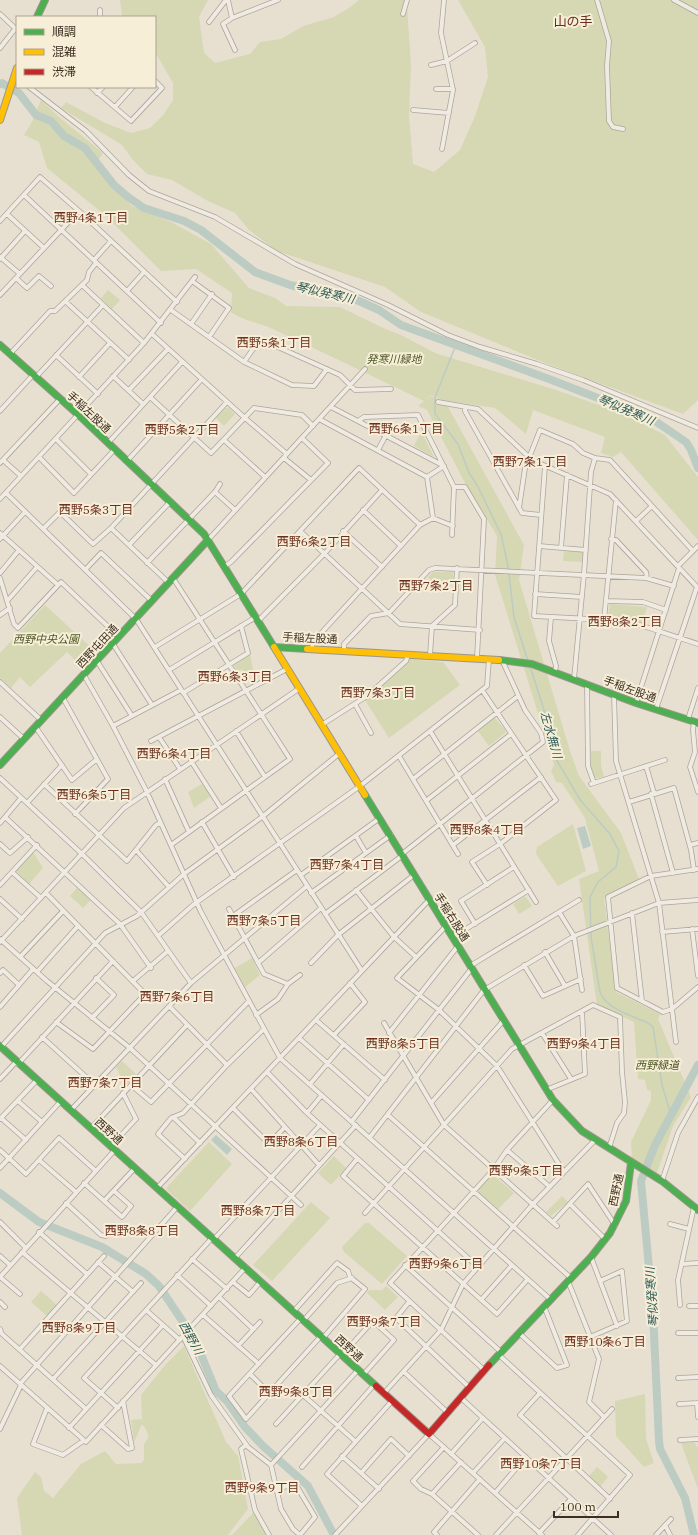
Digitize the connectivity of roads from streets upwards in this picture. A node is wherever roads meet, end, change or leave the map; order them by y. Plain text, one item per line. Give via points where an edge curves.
1 (45, 0) edge
2 (227, 0) edge
3 (278, 0) edge
4 (407, 0) edge
5 (444, 0) edge
6 (597, 0) edge
7 (674, 0) edge
8 (270, 1) edge
9 (100, 10) dead end
10 (698, 13) edge
11 (0, 14) edge
12 (403, 14) dead end
13 (37, 16) edge
14 (100, 16) edge
15 (232, 18) junction
16 (209, 22) dead end
17 (16, 30) edge
18 (475, 43) dead end
19 (0, 48) edge
20 (235, 50) dead end
21 (447, 61) junction
22 (431, 65) dead end
23 (16, 77) edge
24 (156, 82) edge
25 (31, 88) edge
26 (92, 88) edge
27 (102, 88) edge
28 (132, 88) edge
29 (436, 89) dead end
30 (453, 89) junction
31 (97, 92) junction
32 (115, 107) junction
33 (414, 110) dead end
34 (449, 113) junction
35 (0, 120) edge
36 (623, 129) dead end
37 (442, 149) dead end
38 (24, 195) junction
39 (79, 211) junction
40 (7, 214) junction
41 (0, 221) edge
42 (61, 230) junction
43 (26, 231) junction
44 (111, 241) junction
45 (44, 248) junction
46 (0, 258) edge
47 (95, 261) junction
48 (144, 272) junction
49 (18, 276) junction
50 (82, 284) junction
51 (51, 286) dead end
52 (127, 291) junction
53 (212, 294) junction
54 (0, 295) edge
55 (65, 301) junction
56 (177, 302) junction
57 (103, 305) junction
58 (171, 310) junction
59 (87, 322) junction
60 (161, 322) junction
61 (191, 324) junction
62 (152, 334) junction
63 (209, 337) junction
64 (110, 343) junction
65 (144, 343) junction
66 (0, 345) edge
67 (168, 349) junction
68 (10, 354) junction
69 (56, 355) junction
70 (129, 360) junction
71 (182, 362) junction
72 (244, 362) junction
73 (365, 369) dead end
74 (327, 370) junction
75 (35, 376) junction
76 (113, 376) junction
77 (79, 377) junction
78 (202, 379) junction
79 (351, 385) junction
80 (390, 389) dead end
81 (129, 390) junction
82 (98, 394) junction
83 (150, 397) junction
84 (60, 399) junction
85 (227, 402) junction
86 (438, 402) dead end
87 (143, 404) junction
88 (331, 407) junction
89 (465, 407) junction
90 (0, 411) edge
91 (169, 414) junction
92 (78, 415) junction
93 (245, 418) junction
94 (319, 419) junction
95 (358, 421) junction
96 (313, 426) junction
97 (698, 428) edge
98 (386, 435) junction
99 (194, 437) junction
100 (302, 438) junction
101 (56, 439) junction
102 (224, 440) junction
103 (108, 443) junction
104 (115, 450) junction
105 (378, 450) junction
106 (287, 454) junction
107 (39, 457) junction
108 (528, 457) junction
109 (284, 458) junction
110 (595, 458) junction
111 (1, 461) edge
112 (127, 461) junction
113 (444, 466) junction
114 (545, 466) junction
115 (91, 474) junction
116 (567, 475) junction
117 (21, 476) junction
118 (266, 477) junction
119 (427, 477) junction
120 (311, 480) junction
121 (151, 483) junction
122 (220, 484) dead end
123 (590, 486) junction
124 (454, 487) junction
125 (382, 490) junction
126 (215, 492) junction
127 (6, 493) junction
128 (0, 499) edge
129 (616, 500) junction
130 (170, 501) junction
131 (652, 506) junction
132 (519, 508) junction
133 (235, 510) junction
134 (363, 510) junction
135 (25, 512) junction
136 (541, 516) junction
137 (433, 518) junction
138 (189, 520) junction
139 (636, 521) junction
140 (420, 525) junction
141 (452, 526) junction
142 (111, 528) junction
143 (43, 529) junction
144 (300, 531) junction
145 (343, 531) junction
146 (452, 535) dead end
147 (1, 536) edge
148 (611, 539) junction
149 (208, 540) junction
150 (129, 545) junction
151 (401, 546) junction
152 (539, 546) junction
153 (698, 546) edge
154 (561, 548) junction
155 (19, 550) junction
156 (586, 550) junction
157 (693, 551) junction
158 (325, 553) junction
159 (147, 563) junction
160 (225, 566) junction
161 (382, 566) junction
162 (38, 567) junction
163 (679, 567) junction
164 (457, 568) junction
165 (482, 569) junction
166 (85, 570) junction
167 (536, 572) junction
168 (0, 573) edge
169 (584, 574) junction
170 (608, 576) junction
171 (0, 578) edge
172 (648, 578) junction
173 (171, 581) junction
174 (58, 585) junction
175 (674, 586) junction
176 (362, 588) junction
177 (697, 588) edge
178 (241, 594) junction
179 (535, 594) junction
180 (582, 597) junction
181 (8, 600) junction
182 (152, 601) junction
183 (606, 601) junction
184 (10, 608) junction
185 (666, 610) junction
186 (389, 613) junction
187 (0, 615) edge
188 (551, 617) junction
189 (136, 619) junction
190 (200, 619) junction
191 (257, 619) junction
192 (580, 619) junction
193 (604, 620) junction
194 (241, 626) junction
195 (432, 626) junction
196 (480, 630) junction
197 (659, 631) junction
198 (119, 637) junction
199 (679, 638) junction
200 (215, 642) junction
201 (113, 644) junction
202 (698, 644) edge
203 (155, 647) junction
204 (274, 647) junction
205 (312, 648) junction
206 (344, 650) junction
207 (409, 654) junction
208 (430, 655) junction
209 (477, 658) junction
210 (489, 659) junction
211 (502, 660) junction
212 (97, 661) junction
213 (230, 664) junction
214 (287, 669) junction
215 (169, 670) junction
216 (555, 672) junction
217 (84, 675) junction
218 (574, 679) junction
219 (0, 682) edge
220 (587, 684) junction
221 (300, 688) junction
222 (698, 688) edge
223 (246, 690) junction
224 (482, 690) junction
225 (182, 692) junction
226 (614, 695) junction
227 (518, 696) junction
228 (63, 698) junction
229 (636, 703) junction
230 (355, 704) junction
231 (152, 705) junction
232 (656, 709) junction
233 (497, 713) junction
234 (261, 714) junction
235 (132, 716) junction
236 (197, 716) junction
237 (1, 720) edge
238 (41, 720) junction
239 (693, 721) edge
240 (323, 724) junction
241 (36, 726) junction
242 (113, 726) junction
243 (236, 731) junction
244 (430, 731) junction
245 (371, 733) dead end
246 (511, 734) junction
247 (159, 737) junction
248 (24, 739) junction
249 (151, 741) dead end
250 (216, 744) junction
251 (340, 752) junction
252 (444, 754) junction
253 (399, 756) junction
254 (526, 756) junction
255 (96, 759) junction
256 (665, 760) dead end
257 (191, 761) junction
258 (62, 764) junction
259 (0, 765) edge
260 (646, 766) junction
261 (180, 769) junction
262 (621, 775) junction
263 (458, 776) junction
264 (265, 777) junction
265 (541, 777) junction
266 (0, 778) edge
267 (165, 779) junction
268 (413, 779) junction
269 (44, 784) junction
270 (360, 786) junction
271 (245, 790) junction
272 (146, 792) junction
273 (698, 792) edge
274 (653, 794) junction
275 (21, 798) junction
276 (472, 798) junction
277 (426, 800) junction
278 (629, 802) junction
279 (27, 803) junction
280 (221, 808) junction
281 (75, 814) junction
282 (5, 817) junction
283 (262, 818) junction
284 (380, 818) junction
285 (485, 821) junction
286 (202, 822) junction
287 (0, 823) edge
288 (160, 823) junction
289 (440, 823) junction
290 (189, 832) junction
291 (99, 835) junction
292 (356, 836) junction
293 (391, 836) junction
294 (28, 837) junction
295 (698, 842) edge
296 (0, 844) edge
297 (279, 844) junction
298 (500, 844) junction
299 (37, 845) junction
300 (171, 845) junction
301 (453, 845) junction
302 (690, 845) junction
303 (218, 849) junction
304 (136, 850) junction
305 (366, 853) junction
306 (82, 854) junction
307 (402, 854) junction
308 (458, 854) dead end
309 (514, 867) junction
310 (297, 870) junction
311 (696, 870) edge
312 (12, 872) junction
313 (66, 872) junction
314 (673, 873) junction
315 (184, 874) junction
316 (301, 875) junction
317 (414, 875) junction
318 (651, 876) junction
319 (234, 877) junction
320 (0, 885) edge
321 (487, 885) junction
322 (307, 886) junction
323 (169, 887) junction
324 (356, 890) junction
325 (529, 890) junction
326 (46, 893) junction
327 (311, 893) junction
328 (41, 898) junction
329 (0, 899) edge
330 (429, 900) junction
331 (579, 900) dead end
332 (698, 900) edge
333 (536, 902) dead end
334 (198, 903) junction
335 (659, 903) junction
336 (321, 908) junction
337 (229, 909) dead end
338 (371, 909) junction
339 (63, 911) junction
340 (141, 912) junction
341 (559, 912) junction
342 (632, 913) junction
343 (325, 914) junction
344 (233, 916) junction
345 (22, 919) junction
346 (611, 922) junction
347 (120, 924) junction
348 (475, 924) junction
349 (78, 926) junction
350 (446, 926) junction
351 (692, 929) junction
352 (698, 929) edge
353 (662, 932) junction
354 (338, 935) junction
355 (158, 936) junction
356 (574, 936) junction
357 (394, 937) junction
358 (453, 937) junction
359 (244, 939) junction
360 (1, 940) edge
361 (95, 943) junction
362 (458, 946) junction
363 (168, 951) junction
364 (545, 952) junction
365 (224, 955) junction
366 (20, 957) junction
367 (416, 957) junction
368 (113, 961) junction
369 (258, 963) junction
370 (311, 963) dead end
371 (524, 965) junction
372 (471, 967) junction
373 (151, 968) junction
374 (35, 971) junction
375 (362, 971) junction
376 (0, 973) edge
377 (300, 975) dead end
378 (698, 976) edge
379 (96, 978) junction
380 (581, 979) junction
381 (133, 981) junction
382 (191, 983) junction
383 (350, 983) junction
384 (288, 984) junction
385 (19, 985) junction
386 (565, 986) junction
387 (698, 987) edge
388 (55, 988) junction
389 (484, 990) junction
390 (582, 990) dead end
391 (419, 995) junction
392 (642, 1000) junction
393 (249, 1001) junction
394 (73, 1003) junction
395 (0, 1006) edge
396 (169, 1006) junction
397 (672, 1009) junction
398 (439, 1010) junction
399 (582, 1011) junction
400 (256, 1015) junction
401 (92, 1018) junction
402 (316, 1020) junction
403 (504, 1020) junction
404 (56, 1022) junction
405 (187, 1024) junction
406 (384, 1024) dead end
407 (457, 1027) junction
408 (264, 1029) junction
409 (110, 1032) junction
410 (542, 1032) junction
411 (389, 1033) junction
412 (334, 1035) junction
413 (42, 1037) junction
414 (299, 1038) junction
415 (676, 1042) dead end
416 (344, 1044) junction
417 (207, 1045) junction
418 (518, 1045) junction
419 (0, 1046) edge
420 (130, 1048) junction
421 (478, 1048) junction
422 (403, 1056) junction
423 (280, 1058) junction
424 (17, 1063) junction
425 (328, 1063) junction
426 (148, 1065) junction
427 (227, 1065) junction
428 (497, 1066) junction
429 (267, 1072) junction
430 (416, 1078) junction
431 (0, 1079) edge
432 (571, 1079) junction
433 (385, 1080) junction
434 (36, 1081) junction
435 (168, 1084) junction
436 (310, 1084) junction
437 (95, 1085) junction
438 (131, 1085) junction
439 (251, 1089) junction
440 (546, 1090) junction
441 (123, 1093) junction
442 (322, 1094) junction
443 (698, 1097) edge
444 (18, 1100) junction
445 (369, 1100) junction
446 (553, 1100) junction
447 (61, 1101) junction
448 (431, 1102) junction
449 (192, 1105) junction
450 (232, 1108) junction
451 (71, 1110) junction
452 (307, 1113) junction
453 (388, 1115) junction
454 (173, 1117) junction
455 (0, 1118) edge
456 (352, 1121) junction
457 (42, 1122) junction
458 (533, 1122) junction
459 (320, 1125) junction
460 (356, 1125) junction
461 (444, 1125) junction
462 (215, 1126) junction
463 (285, 1127) junction
464 (91, 1128) junction
465 (370, 1137) junction
466 (26, 1140) junction
467 (594, 1140) junction
468 (200, 1143) junction
469 (340, 1143) junction
470 (301, 1145) junction
471 (425, 1147) junction
472 (112, 1148) junction
473 (609, 1149) junction
474 (0, 1150) edge
475 (508, 1150) junction
476 (9, 1158) junction
477 (185, 1158) junction
478 (357, 1159) junction
479 (39, 1160) junction
480 (631, 1162) junction
481 (319, 1165) junction
482 (0, 1168) edge
483 (135, 1168) junction
484 (405, 1168) junction
485 (494, 1169) junction
486 (96, 1171) junction
487 (564, 1172) junction
488 (272, 1178) junction
489 (659, 1180) junction
490 (84, 1183) junction
491 (388, 1187) junction
492 (550, 1187) junction
493 (157, 1188) junction
494 (114, 1191) junction
495 (474, 1191) junction
496 (76, 1192) junction
497 (291, 1196) junction
498 (104, 1201) junction
499 (66, 1203) junction
500 (373, 1204) junction
501 (533, 1204) junction
502 (570, 1204) junction
503 (301, 1205) dead end
504 (178, 1206) junction
505 (697, 1209) edge
506 (365, 1213) dead end
507 (454, 1213) junction
508 (0, 1222) edge
509 (553, 1222) junction
510 (670, 1224) dead end
511 (615, 1225) junction
512 (513, 1226) junction
513 (557, 1226) dead end
514 (113, 1229) dead end
515 (689, 1230) junction
516 (41, 1231) junction
517 (438, 1231) junction
518 (213, 1238) junction
519 (605, 1239) junction
520 (26, 1248) junction
521 (423, 1248) junction
522 (495, 1249) junction
523 (22, 1252) junction
524 (0, 1256) edge
525 (104, 1256) dead end
526 (591, 1257) junction
527 (235, 1258) junction
528 (192, 1259) junction
529 (98, 1262) junction
530 (698, 1263) edge
531 (682, 1264) junction
532 (10, 1265) junction
533 (405, 1265) junction
534 (512, 1265) junction
535 (478, 1267) junction
536 (246, 1268) junction
537 (87, 1274) junction
538 (177, 1275) junction
539 (0, 1277) edge
540 (115, 1277) junction
541 (352, 1278) junction
542 (528, 1279) junction
543 (570, 1280) junction
544 (600, 1281) junction
545 (233, 1282) junction
546 (261, 1282) junction
547 (141, 1283) dead end
548 (463, 1284) junction
549 (227, 1288) junction
550 (133, 1292) junction
551 (69, 1293) junction
552 (20, 1294) dead end
553 (219, 1297) junction
554 (550, 1299) junction
555 (481, 1300) junction
556 (0, 1302) edge
557 (409, 1302) junction
558 (680, 1305) dead end
559 (211, 1306) junction
560 (544, 1306) junction
561 (689, 1306) dead end
562 (698, 1306) edge
563 (5, 1307) dead end
564 (452, 1307) junction
565 (87, 1308) junction
566 (146, 1310) junction
567 (294, 1311) junction
568 (203, 1315) junction
569 (302, 1319) junction
570 (105, 1321) junction
571 (260, 1322) dead end
572 (163, 1325) junction
573 (617, 1326) junction
574 (0, 1329) edge
575 (253, 1329) junction
576 (441, 1330) junction
577 (519, 1333) junction
578 (678, 1333) dead end
579 (698, 1333) edge
580 (123, 1336) junction
581 (183, 1336) junction
582 (322, 1337) junction
583 (590, 1337) junction
584 (238, 1346) junction
585 (426, 1347) junction
586 (20, 1349) junction
587 (139, 1350) junction
588 (500, 1354) junction
589 (341, 1355) junction
590 (37, 1364) junction
591 (259, 1364) junction
592 (156, 1365) junction
593 (0, 1366) edge
594 (484, 1370) junction
595 (361, 1372) junction
596 (404, 1372) junction
597 (250, 1374) junction
598 (698, 1377) edge
599 (678, 1378) dead end
600 (53, 1379) junction
601 (20, 1384) junction
602 (374, 1385) junction
603 (469, 1387) junction
604 (101, 1392) junction
605 (269, 1393) junction
606 (384, 1393) junction
607 (540, 1393) junction
608 (303, 1395) junction
609 (460, 1398) junction
610 (123, 1401) junction
611 (392, 1401) junction
612 (698, 1403) edge
613 (679, 1404) dead end
614 (47, 1408) junction
615 (118, 1408) junction
616 (86, 1409) junction
617 (612, 1409) dead end
618 (321, 1411) junction
619 (447, 1412) junction
620 (698, 1417) edge
621 (483, 1418) junction
622 (604, 1418) junction
623 (276, 1424) dead end
624 (101, 1425) junction
625 (338, 1426) junction
626 (69, 1428) junction
627 (0, 1429) edge
628 (429, 1434) junction
629 (588, 1436) junction
630 (505, 1438) junction
631 (698, 1439) edge
632 (680, 1440) dead end
633 (83, 1441) junction
634 (355, 1442) junction
635 (246, 1445) junction
636 (444, 1447) junction
637 (451, 1454) junction
638 (342, 1456) junction
639 (409, 1456) junction
640 (526, 1457) junction
641 (567, 1458) junction
642 (461, 1462) junction
643 (271, 1465) junction
644 (302, 1467) dead end
645 (361, 1473) junction
646 (473, 1473) junction
647 (549, 1478) junction
648 (480, 1479) junction
649 (276, 1488) junction
650 (379, 1489) junction
651 (251, 1492) junction
652 (495, 1493) junction
653 (432, 1494) junction
654 (571, 1499) junction
655 (610, 1499) junction
656 (362, 1506) junction
657 (450, 1511) junction
658 (517, 1513) junction
659 (593, 1518) junction
660 (671, 1519) dead end
661 (665, 1526) junction
662 (336, 1534) edge
663 (540, 1534) edge
664 (269, 1535) edge
665 (300, 1535) edge
666 (437, 1535) edge
667 (478, 1535) edge
668 (496, 1535) edge
669 (578, 1535) edge
670 (611, 1535) edge
671 (656, 1535) edge
672 (670, 1535) edge

1 - 13 street
2 - 15 street
2 - 16 street
3 - 8 street
4 - 12 street
5 - 21 street via 441,33
6 - 36 street via 610,41 607,66 609,121 613,127
7 - 10 street
8 - 15 street
9 - 14 street
11 - 17 street
15 - 20 street via 223,24
17 - 19 street
18 - 21 street
21 - 22 street
21 - 30 street
23 - 35 street
24 - 32 street via 162,88 132,121
25 - 97 street via 86,131 129,175 149,191 215,217 295,264 448,335 583,380
26 - 31 street
27 - 31 street
28 - 32 street
29 - 30 street
30 - 34 street
31 - 32 street
33 - 34 street
34 - 37 street
38 - 39 street via 40,177
38 - 40 street
38 - 42 street
39 - 42 street
39 - 44 street
40 - 41 street
40 - 43 street
42 - 45 street
42 - 47 street
43 - 45 street
43 - 46 street
44 - 47 street
44 - 48 street
45 - 49 street
46 - 49 street
47 - 50 street via 87,280
47 - 52 street
48 - 52 street
48 - 56 street
49 - 51 street via 27,288 39,276
49 - 54 street
50 - 55 street
50 - 57 street
52 - 60 street
53 - 56 street via 194,279
53 - 61 street
53 - 63 street via 229,308
55 - 59 street
55 - 68 street via 55,311 50,311
56 - 58 street
57 - 59 street
57 - 65 street
58 - 60 street
58 - 61 street
59 - 64 street
59 - 69 street
60 - 62 street
61 - 63 street
62 - 65 street
62 - 67 street
63 - 72 street
64 - 70 street
64 - 77 street
65 - 70 street
66 - 68 street, 手稲左股通
67 - 71 street
67 - 81 street
68 - 75 street, 手稲左股通
69 - 75 street
69 - 77 street
70 - 76 street
71 - 78 street
71 - 83 street
72 - 74 street via 292,385 314,386
72 - 74 street via 260,339
73 - 79 street
74 - 79 street via 340,375
75 - 84 street, 手稲左股通
75 - 90 street
76 - 81 street
76 - 82 street
77 - 82 street
78 - 85 street
78 - 91 street
79 - 80 street via 355,390
79 - 88 street
81 - 87 street
82 - 92 street
83 - 87 street
83 - 91 street
84 - 92 street, 手稲左股通
84 - 111 street
85 - 93 street
85 - 99 street
86 - 89 street
87 - 103 street
88 - 94 street
88 - 95 street
89 - 108 street via 478,409
89 - 132 street
91 - 99 street
91 - 112 street
92 - 101 street
92 - 103 street, 手稲左股通
93 - 96 street via 254,408 302,415
93 - 102 street
93 - 106 street
94 - 96 street
94 - 105 street
95 - 98 street
95 - 113 street via 364,417 418,416
96 - 100 street
98 - 105 street
98 - 113 street
99 - 102 street via 211,453
99 - 121 street
100 - 106 street
100 - 120 street via 328,463
101 - 107 street
101 - 115 street
102 - 118 street
103 - 104 street, 手稲左股通
104 - 112 street, 手稲左股通
104 - 115 street
105 - 119 street
106 - 109 street
107 - 115 street via 74,492
107 - 117 street
108 - 110 street via 540,430 573,444 583,453
108 - 114 street
108 - 132 street
109 - 118 street
109 - 120 street
110 - 123 street
110 - 131 street via 610,460
111 - 117 street
112 - 121 street, 手稲左股通
113 - 119 street
113 - 124 street
114 - 116 street
114 - 136 street
116 - 123 street
116 - 154 street
117 - 127 street
118 - 133 street
119 - 137 street
120 - 160 street
121 - 130 street, 手稲左股通
121 - 142 street
122 - 126 street
123 - 129 street via 610,494
123 - 156 street
124 - 141 street
124 - 165 street via 465,486 484,519
125 - 134 street
125 - 140 street
125 - 144 street via 359,468
126 - 133 street
126 - 138 street
127 - 128 street
127 - 135 street
129 - 139 street
129 - 148 street
130 - 138 street, 手稲左股通
130 - 150 street
131 - 139 street
131 - 157 street
132 - 136 street via 522,513
133 - 149 street
134 - 145 street
134 - 151 street
135 - 143 street
135 - 147 street
136 - 152 street
137 - 140 street
137 - 141 street
138 - 149 street, 手稲左股通
138 - 159 street
139 - 163 street
140 - 151 street
141 - 146 street
142 - 143 street via 93,544 60,512
142 - 150 street
143 - 166 street
144 - 158 street
144 - 178 street
145 - 158 street
145 - 161 street
147 - 155 street
148 - 170 street
148 - 172 street via 616,540 646,572
149 - 160 street, 手稲左股通
149 - 173 street, 西野屯田通
150 - 159 street
151 - 161 street
152 - 154 street
152 - 167 street
153 - 157 street
154 - 156 street
155 - 162 street
155 - 168 street
156 - 169 street
157 - 163 street
158 - 176 street
158 - 191 street
159 - 173 street
160 - 178 street, 手稲左股通
161 - 176 street
162 - 174 street
162 - 181 street
163 - 175 street
163 - 177 street
164 - 165 street
164 - 186 street via 429,570
164 - 195 street via 455,605
165 - 167 street
165 - 196 street
166 - 182 street via 101,553
166 - 189 street
167 - 169 street
167 - 179 street
169 - 170 street
169 - 180 street
170 - 172 street
170 - 183 street
171 - 181 street
172 - 175 street
173 - 182 street, 西野屯田通
173 - 190 street
174 - 184 street via 18,628 14,624
174 - 198 street via 61,582
175 - 185 street
176 - 186 street
176 - 205 street via 313,642
177 - 199 street
178 - 190 street
178 - 191 street, 手稲左股通
179 - 180 street
179 - 188 street via 534,616
180 - 192 street
181 - 184 street
182 - 189 street, 西野屯田通
183 - 185 street via 644,602
183 - 193 street
184 - 187 street
185 - 197 street
186 - 195 street via 400,624
186 - 206 street via 371,616 344,644
188 - 192 street
188 - 216 street via 549,641 556,666
189 - 198 street, 西野屯田通
189 - 203 street
190 - 200 street
190 - 203 street
191 - 194 street
191 - 204 street, 手稲左股通
192 - 193 street
192 - 218 street
193 - 197 street via 628,621
194 - 200 street
194 - 213 street via 248,653
195 - 196 street
195 - 208 street
196 - 209 street
197 - 199 street
197 - 229 street
198 - 201 street, 西野屯田通
199 - 202 street
199 - 232 street
200 - 213 street
200 - 215 street
201 - 212 street, 西野屯田通
201 - 231 street
203 - 215 street
204 - 205 street, 手稲左股通
204 - 214 street, 手稲右股通
205 - 206 street, 手稲左股通
206 - 207 street, 手稲左股通
207 - 208 street, 手稲左股通
207 - 230 street via 406,661
208 - 209 street, 手稲左股通
209 - 210 street, 手稲左股通
210 - 211 street, 手稲左股通
210 - 224 street via 487,686
211 - 216 street, 手稲左股通 via 529,664
211 - 227 street
212 - 217 street, 西野屯田通
212 - 235 street
213 - 223 street
213 - 225 street
214 - 221 street, 手稲右股通
214 - 223 street
215 - 225 street
216 - 218 street, 手稲左股通
217 - 228 street, 西野屯田通
217 - 242 street
218 - 220 street, 手稲左股通
219 - 238 street
220 - 226 street, 手稲左股通
220 - 262 street via 588,766 592,784
221 - 234 street
221 - 240 street, 手稲右股通
222 - 239 street
223 - 234 street
223 - 236 street
224 - 233 street
224 - 244 street
225 - 231 street
225 - 236 street
226 - 229 street, 手稲左股通
226 - 262 street via 616,761
227 - 233 street
227 - 254 street via 541,733 543,742
228 - 238 street, 西野屯田通
228 - 255 street
229 - 232 street, 手稲左股通
230 - 240 street
230 - 245 street
231 - 235 street
232 - 239 street, 手稲左股通
233 - 246 street
233 - 252 street
234 - 243 street
234 - 264 street via 290,759
235 - 242 street
236 - 247 street
236 - 250 street
237 - 248 street
238 - 241 street, 西野屯田通
239 - 273 street via 695,752 690,767
240 - 251 street, 手稲右股通
241 - 248 street, 西野屯田通
241 - 258 street
242 - 272 street
243 - 250 street
243 - 264 street
244 - 252 street
244 - 253 street
246 - 254 street
246 - 263 street
247 - 249 street
247 - 261 street
248 - 259 street, 西野屯田通
250 - 257 street
250 - 271 street
251 - 270 street, 手稲右股通
251 - 283 street
252 - 263 street
252 - 268 street
253 - 268 street
253 - 270 street
254 - 265 street
254 - 276 street
255 - 258 street via 72,780
255 - 281 street via 108,779
256 - 260 street
257 - 261 street
257 - 280 street
258 - 269 street
260 - 262 street
260 - 274 street
261 - 267 street
262 - 278 street
263 - 276 street
263 - 277 street
264 - 271 street
265 - 285 street
265 - 298 street via 556,800
266 - 275 street
267 - 272 street
267 - 290 street
268 - 277 street
269 - 279 street
269 - 281 street
270 - 284 street, 手稲右股通
270 - 297 street
271 - 280 street
271 - 283 street
272 - 288 street
272 - 291 street via 124,808
274 - 278 street
274 - 302 street via 674,788
274 - 314 street
275 - 279 street
275 - 282 street
276 - 285 street
276 - 289 street
277 - 289 street
278 - 318 street
279 - 306 street
280 - 286 street
281 - 291 street
282 - 287 street
282 - 294 street
283 - 297 street
283 - 303 street
284 - 292 street
284 - 293 street, 手稲右股通
285 - 298 street
285 - 301 street
286 - 290 street
286 - 303 street
288 - 300 street
288 - 304 street
289 - 301 street
289 - 307 street
290 - 300 street
291 - 304 street via 127,861
291 - 306 street
292 - 305 street
292 - 316 street
293 - 305 street
293 - 307 street, 手稲右股通
294 - 296 street via 10,853
294 - 299 street
295 - 302 street
297 - 310 street
297 - 319 street
298 - 309 street
298 - 321 street via 472,862
299 - 312 street
299 - 313 street
300 - 315 street
301 - 308 street
302 - 311 street
303 - 315 street
303 - 319 street
304 - 323 street
305 - 327 street
306 - 313 street
306 - 340 street
307 - 317 street, 手稲右股通
307 - 324 street
309 - 321 street
309 - 325 street
310 - 316 street
310 - 344 street
311 - 314 street
312 - 320 street
312 - 328 street
313 - 326 street
313 - 347 street
314 - 318 street
315 - 323 street
315 - 334 street
316 - 322 street
317 - 330 street, 手稲右股通
317 - 338 street
318 - 335 street
318 - 346 street via 608,896
319 - 334 street
321 - 348 street via 461,901
322 - 327 street
322 - 359 street
323 - 340 street
324 - 338 street
324 - 343 street
325 - 333 street
325 - 348 street
326 - 328 street
326 - 339 street
327 - 336 street
328 - 345 street
329 - 345 street
330 - 350 street, 手稲右股通
330 - 357 street
331 - 341 street
332 - 335 street
334 - 355 street
334 - 365 street
335 - 342 street
335 - 353 street
336 - 343 street
336 - 369 street
337 - 344 street
338 - 354 street
338 - 357 street
339 - 349 street
339 - 366 street
340 - 347 street
340 - 355 street
341 - 356 street
341 - 372 street
342 - 346 street
342 - 392 street
343 - 354 street
344 - 359 street
345 - 360 street
346 - 356 street
346 - 392 street via 617,988
347 - 361 street via 104,933
347 - 373 street
348 - 358 street
349 - 361 street
349 - 374 street
350 - 358 street, 手稲右股通
350 - 367 street
351 - 352 street
351 - 353 street
351 - 378 street
353 - 397 street
354 - 370 street
354 - 375 street
355 - 363 street
356 - 364 street
356 - 380 street
357 - 367 street
357 - 375 street
358 - 362 street, 手稲右股通
359 - 365 street
359 - 369 street
360 - 366 street
361 - 368 street
361 - 388 street
362 - 372 street, 手稲右股通
362 - 391 street
363 - 373 street
363 - 382 street
364 - 371 street
364 - 386 street
365 - 382 street
365 - 393 street
366 - 374 street
367 - 391 street via 397,978
368 - 379 street
368 - 381 street
369 - 384 street via 264,974
371 - 386 street via 543,996
371 - 389 street
372 - 389 street, 手稲右股通
372 - 398 street
373 - 381 street
374 - 385 street
374 - 388 street
375 - 383 street
376 - 385 street via 3,970
377 - 384 street
379 - 394 street
379 - 401 street via 114,995
380 - 386 street
380 - 390 street
381 - 409 street via 145,994
382 - 396 street
383 - 402 street
383 - 412 street via 365,1002
384 - 400 street via 278,999
385 - 395 street
387 - 397 street
388 - 394 street
388 - 419 street
389 - 403 street, 手稲右股通
389 - 407 street
391 - 398 street
391 - 411 street
392 - 397 street via 663,1012
393 - 400 street
393 - 417 street
394 - 401 street
394 - 404 street
396 - 405 street
396 - 420 street
397 - 415 street
398 - 407 street
398 - 422 street
399 - 410 street
399 - 432 street via 585,1074
399 - 473 street via 593,1005 620,1017 625,1102 624,1113 617,1123
400 - 408 street
401 - 409 street
402 - 412 street
402 - 414 street
403 - 418 street, 手稲右股通
403 - 421 street
404 - 409 street via 93,1050
404 - 413 street
405 - 417 street
405 - 426 street
406 - 411 street
407 - 421 street
407 - 430 street
408 - 423 street
408 - 427 street
409 - 420 street
410 - 418 street
410 - 432 street
411 - 422 street
412 - 416 street
413 - 424 street
413 - 437 street
414 - 423 street
414 - 425 street
416 - 425 street
416 - 433 street
417 - 427 street
417 - 435 street
418 - 428 street
418 - 440 street, 手稲右股通
419 - 424 street, 西野通
420 - 426 street
420 - 437 street
421 - 428 street
421 - 448 street
422 - 430 street
422 - 433 street
423 - 429 street
423 - 436 street
424 - 431 street
424 - 434 street, 西野通
425 - 436 street
425 - 445 street
426 - 435 street
426 - 438 street
427 - 449 street
428 - 458 street
428 - 461 street
429 - 439 street
429 - 452 street
430 - 448 street
430 - 453 street
432 - 440 street
433 - 445 street
434 - 444 street
434 - 447 street, 西野通
435 - 438 street via 151,1102
435 - 449 street
436 - 442 street
437 - 451 street
438 - 441 street
439 - 450 street
439 - 463 street
440 - 446 street, 手稲右股通
441 - 464 street
441 - 472 street via 136,1118
442 - 452 street
442 - 456 street
443 - 489 street via 678,1133
444 - 455 street
444 - 457 street
445 - 456 street
446 - 458 street
446 - 467 street, 手稲右股通
447 - 451 street, 西野通
447 - 457 street
448 - 461 street
449 - 454 street via 183,1114
449 - 462 street
450 - 462 street
450 - 463 street via 269,1144
451 - 464 street, 西野通
452 - 459 street
453 - 465 street
453 - 471 street
454 - 468 street
454 - 477 street via 158,1134
455 - 466 street
456 - 460 street
457 - 466 street
458 - 475 street
458 - 487 street
459 - 469 street
459 - 470 street
460 - 465 street
460 - 469 street
461 - 471 street
461 - 485 street
462 - 468 street
462 - 488 street
463 - 470 street
464 - 472 street, 西野通
465 - 484 street
466 - 476 street
467 - 473 street, 手稲右股通
467 - 487 street
468 - 477 street
469 - 478 street
469 - 481 street
470 - 481 street
470 - 488 street
471 - 484 street
471 - 495 street
472 - 483 street, 西野通
472 - 486 street
473 - 480 street, 手稲右股通
474 - 476 street
475 - 485 street
475 - 492 street
476 - 479 street via 26,1174
476 - 482 street
477 - 493 street
478 - 491 street
478 - 500 street via 343,1176
479 - 486 street via 59,1138
479 - 496 street
480 - 489 street, 手稲右股通
480 - 511 street, 西野通 via 626,1201
481 - 497 street
483 - 493 street, 西野通
483 - 494 street
484 - 491 street
484 - 507 street
485 - 495 street
485 - 501 street
486 - 490 street
487 - 492 street
488 - 497 street
488 - 518 street
489 - 505 street
490 - 496 street
490 - 498 street
491 - 500 street
491 - 517 street
492 - 501 street
493 - 504 street, 西野通
494 - 498 street
494 - 498 street via 131,1206 122,1217
495 - 507 street
495 - 512 street
496 - 499 street
497 - 503 street
497 - 527 street
499 - 514 street via 101,1235 106,1236
499 - 516 street
500 - 506 street
500 - 521 street
501 - 509 street
501 - 512 street
502 - 509 street
502 - 511 street via 588,1184
502 - 519 street
504 - 518 street, 西野通
504 - 540 street
505 - 515 street
507 - 517 street
507 - 522 street
508 - 520 street
509 - 513 street
510 - 515 street
511 - 519 street, 西野通
512 - 522 street
512 - 543 street
515 - 531 street
516 - 520 street
516 - 537 street
517 - 521 street
517 - 535 street
518 - 527 street, 西野通
518 - 528 street
519 - 526 street, 西野通
520 - 523 street
521 - 533 street
521 - 548 street
522 - 534 street
522 - 535 street
523 - 532 street
523 - 551 street
524 - 532 street
525 - 529 street
526 - 543 street, 西野通
526 - 544 street
527 - 536 street, 西野通
528 - 538 street
528 - 549 street
529 - 537 street
529 - 540 street
530 - 531 street
531 - 558 street via 678,1280
532 - 539 street
533 - 557 street via 390,1283
533 - 564 street
534 - 542 street
534 - 555 street
535 - 548 street
536 - 545 street
536 - 546 street, 西野通
537 - 551 street
538 - 559 street
538 - 566 street
539 - 552 street
540 - 550 street
540 - 565 street
541 - 567 street via 348,1271 337,1263
541 - 569 street via 337,1283
541 - 582 street via 365,1289
542 - 554 street
542 - 555 street via 497,1314
543 - 554 street, 西野通
543 - 583 street
544 - 573 street
544 - 573 street via 622,1271 627,1321
545 - 546 street via 249,1295
545 - 549 street
546 - 567 street, 西野通
547 - 550 street
548 - 555 street
548 - 564 street
549 - 553 street
550 - 570 street
551 - 565 street
551 - 586 street
553 - 559 street
553 - 575 street
554 - 560 street, 西野通
556 - 563 street
557 - 576 street
557 - 585 street via 396,1318
559 - 568 street
560 - 577 street, 西野通
560 - 577 street via 567,1365 557,1368
561 - 562 street
564 - 576 street
564 - 588 street
565 - 570 street
565 - 590 street
566 - 572 street
566 - 580 street
567 - 569 street, 西野通
568 - 581 street
568 - 584 street
569 - 582 street, 西野通
569 - 591 street
570 - 580 street
570 - 600 street
571 - 575 street
572 - 581 street
572 - 587 street
573 - 583 street
574 - 586 street via 2,1334
575 - 584 street
576 - 585 street
576 - 594 street
577 - 588 street, 西野通
578 - 579 street
580 - 587 street
580 - 604 street via 84,1378
581 - 592 street
581 - 635 street via 211,1395
582 - 589 street, 西野通
582 - 605 street
583 - 622 street via 599,1359 589,1402
584 - 591 street
585 - 596 street
585 - 603 street
586 - 590 street
587 - 592 street
587 - 604 street
588 - 594 street, 西野通
588 - 607 street
589 - 595 street, 西野通
589 - 595 street via 373,1321 394,1340
589 - 608 street
590 - 600 street
590 - 601 street
591 - 597 street
592 - 610 street
593 - 601 street
594 - 603 street, 西野通
595 - 602 street, 西野通
595 - 618 street
596 - 606 street
596 - 619 street
597 - 605 street
597 - 605 street via 229,1396 246,1419
598 - 599 street
600 - 616 street
601 - 614 street
601 - 627 street
602 - 606 street, 西野通
602 - 625 street
603 - 609 street, 西野通
604 - 615 street
604 - 616 street
606 - 611 street, 西野通
607 - 629 street
607 - 641 street via 520,1415
608 - 618 street
608 - 623 street
609 - 619 street, 西野通
609 - 621 street
610 - 615 street
610 - 624 street via 132,1448 128,1449
611 - 628 street, 西野通
611 - 634 street
612 - 613 street
612 - 620 street
614 - 626 street
614 - 633 street via 33,1444 63,1455
615 - 624 street
616 - 626 street
617 - 622 street
618 - 625 street
618 - 643 street
619 - 628 street, 西野通
621 - 630 street
621 - 637 street
622 - 629 street
624 - 633 street via 86,1442
625 - 634 street
625 - 644 street
626 - 633 street
628 - 636 street
628 - 639 street
629 - 641 street
629 - 655 street via 630,1475
630 - 640 street
630 - 646 street
631 - 632 street
634 - 638 street
635 - 643 street
635 - 651 street via 241,1449
636 - 637 street
636 - 653 street via 413,1481
637 - 642 street
638 - 645 street
638 - 656 street via 327,1474
639 - 645 street via 391,1439
639 - 650 street
640 - 647 street
640 - 652 street
641 - 647 street
641 - 655 street
642 - 646 street
642 - 653 street
643 - 649 street
645 - 650 street
646 - 648 street
647 - 654 street
647 - 658 street
648 - 652 street
648 - 657 street
649 - 651 street
649 - 665 street via 281,1509 293,1529
649 - 665 street via 296,1485 315,1517
650 - 656 street
651 - 664 street via 255,1510
652 - 658 street
653 - 657 street
654 - 659 street
654 - 663 street
655 - 659 street
656 - 662 street
657 - 666 street via 434,1532
657 - 667 street
658 - 663 street
658 - 668 street
659 - 669 street
659 - 670 street
660 - 661 street
661 - 671 street
661 - 672 street

